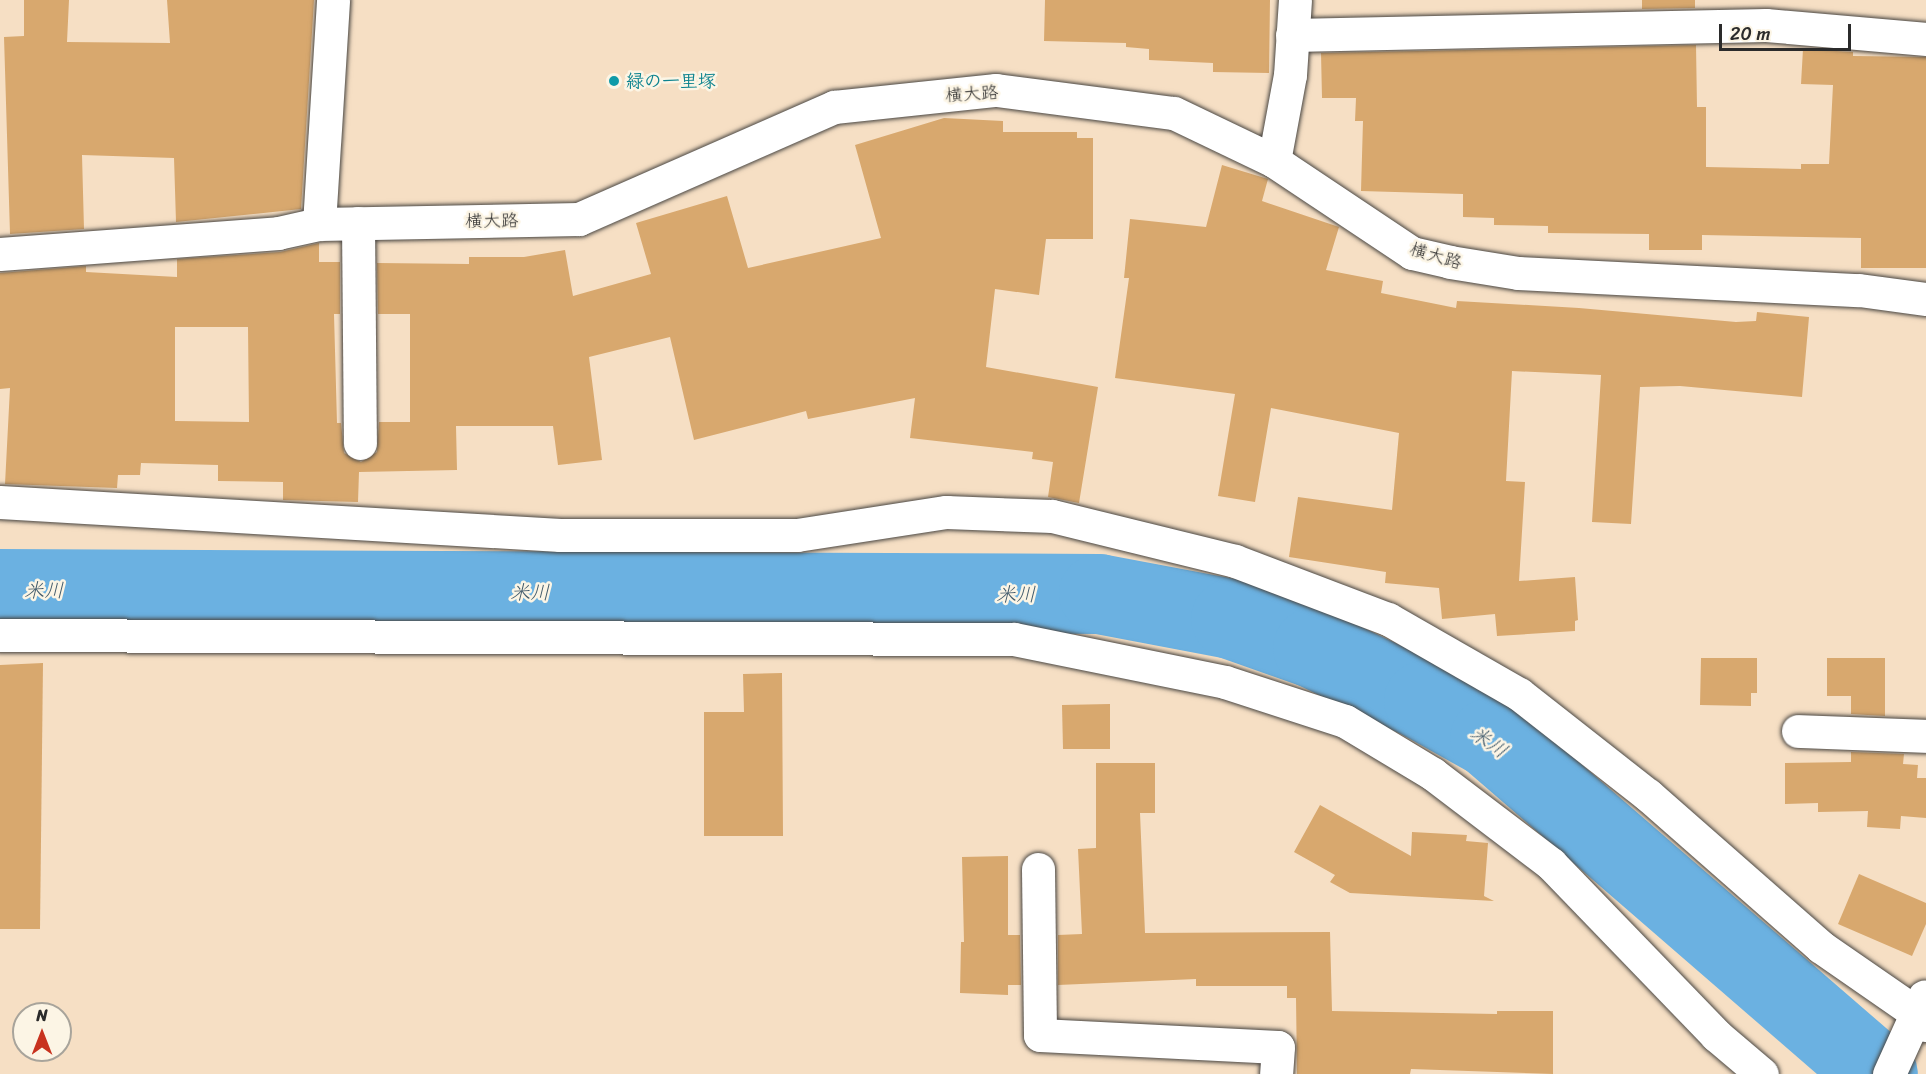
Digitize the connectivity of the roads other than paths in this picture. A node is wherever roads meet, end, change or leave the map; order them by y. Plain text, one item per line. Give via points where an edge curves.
1 (333, 0) edge
2 (1295, 0) edge
3 (1292, 35) junction
4 (1926, 39) edge
5 (1274, 161) junction
6 (358, 223) junction
7 (319, 224) junction
8 (0, 254) edge
9 (1926, 299) edge
10 (360, 443) dead end
11 (0, 502) edge
12 (0, 634) edge
13 (1798, 731) dead end
14 (1926, 736) edge
15 (1038, 869) dead end
16 (1918, 1016) edge
17 (1276, 1074) edge
18 (1762, 1074) edge
19 (1889, 1074) edge

1 - 7 street
2 - 3 street
3 - 4 street via 1766,25
3 - 5 street via 1290,75
5 - 6 street, 横大路 via 1174,113 996,90 834,107 579,219
5 - 9 street, 横大路 via 1412,253 1450,262 1518,273 1859,290
6 - 7 street, 横大路
6 - 10 street
7 - 8 street, 横大路 via 278,233
11 - 16 street via 560,535 797,535 946,512 1052,516 1234,561 1388,619 1519,694 1648,795 1821,947
12 - 18 street via 1014,639 1225,682 1346,721 1433,774 1551,864 1716,1035
13 - 14 street
15 - 17 street via 1040,1035 1278,1047
16 - 19 street

